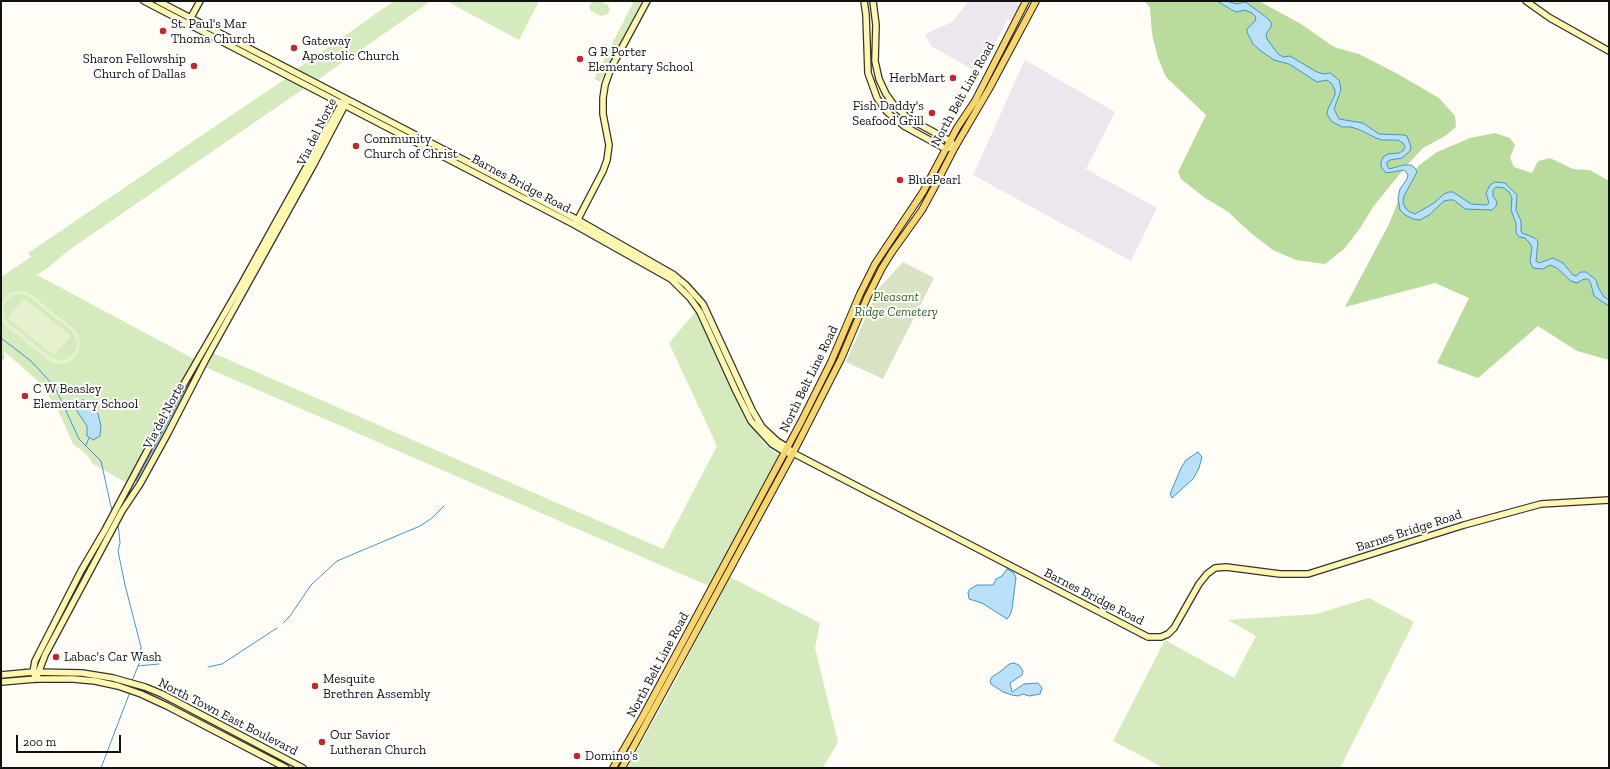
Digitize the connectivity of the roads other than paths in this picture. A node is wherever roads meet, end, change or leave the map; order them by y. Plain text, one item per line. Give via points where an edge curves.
1 (144, 1) edge
2 (158, 1) edge
3 (200, 1) edge
4 (647, 1) edge
5 (864, 1) edge
6 (873, 1) edge
7 (1026, 1) edge
8 (1036, 1) edge
9 (1526, 1) edge
10 (1019, 14) junction
11 (1026, 18) junction
12 (190, 20) junction
13 (1609, 51) edge
14 (344, 102) junction
15 (971, 106) junction
16 (977, 110) junction
17 (950, 141) junction
18 (955, 147) junction
19 (946, 149) junction
20 (576, 222) junction
21 (875, 264) junction
22 (882, 268) junction
23 (825, 373) junction
24 (832, 376) junction
25 (786, 450) junction
26 (793, 453) junction
27 (1609, 500) edge
28 (692, 623) junction
29 (700, 627) junction
30 (36, 672) junction
31 (1, 675) edge
32 (94, 678) junction
33 (36, 679) junction
34 (1, 682) edge
35 (119, 683) junction
36 (631, 738) junction
37 (637, 742) junction
38 (286, 768) edge
39 (303, 768) edge
40 (613, 768) edge
41 (622, 768) edge

1 - 12 street, Barnes Bridge Road
2 - 12 street, Barnes Bridge Road
3 - 12 street
4 - 20 street via 611,68 605,85 603,114 609,146 607,160
5 - 19 street via 868,73 877,98 899,123
6 - 17 street via 876,24 875,61 886,94 908,118
7 - 10 main road, North Belt Line Road
8 - 11 main road, North Belt Line Road
9 - 13 street via 1550,18
10 - 11 main road
10 - 15 main road, North Belt Line Road
11 - 16 main road, North Belt Line Road
12 - 14 street, Barnes Bridge Road
14 - 20 street, Barnes Bridge Road
14 - 30 street, Via del Norte via 165,439 122,511
14 - 30 street, Via del Norte via 170,408 57,615 35,661
15 - 16 main road
15 - 17 main road, North Belt Line Road
16 - 18 main road, North Belt Line Road
17 - 18 street
17 - 19 main road, North Belt Line Road
18 - 19 street
18 - 22 main road, North Belt Line Road via 922,210
19 - 21 main road, North Belt Line Road via 923,192
20 - 25 street, Barnes Bridge Road via 671,279 690,298 707,319 751,421 768,440
21 - 22 main road
21 - 23 main road, North Belt Line Road
22 - 24 main road, North Belt Line Road
23 - 24 main road
23 - 25 main road, North Belt Line Road
24 - 26 main road, North Belt Line Road
25 - 26 street, Barnes Bridge Road
25 - 28 main road, North Belt Line Road
26 - 27 street, Barnes Bridge Road via 1134,631 1154,638 1168,634 1174,628 1199,584 1215,568 1308,574 1464,525 1541,504
26 - 29 main road, North Belt Line Road
28 - 29 main road
28 - 36 main road, North Belt Line Road
29 - 37 main road, North Belt Line Road
30 - 31 street, North Town East Boulevard
30 - 32 street, North Town East Boulevard
30 - 33 street, Via del Norte
32 - 33 street, North Town East Boulevard
32 - 35 street, North Town East Boulevard
33 - 34 street, North Town East Boulevard
35 - 38 street, North Town East Boulevard
35 - 39 street, North Town East Boulevard via 145,687 162,694
36 - 37 main road
36 - 40 main road, North Belt Line Road
37 - 41 main road, North Belt Line Road

